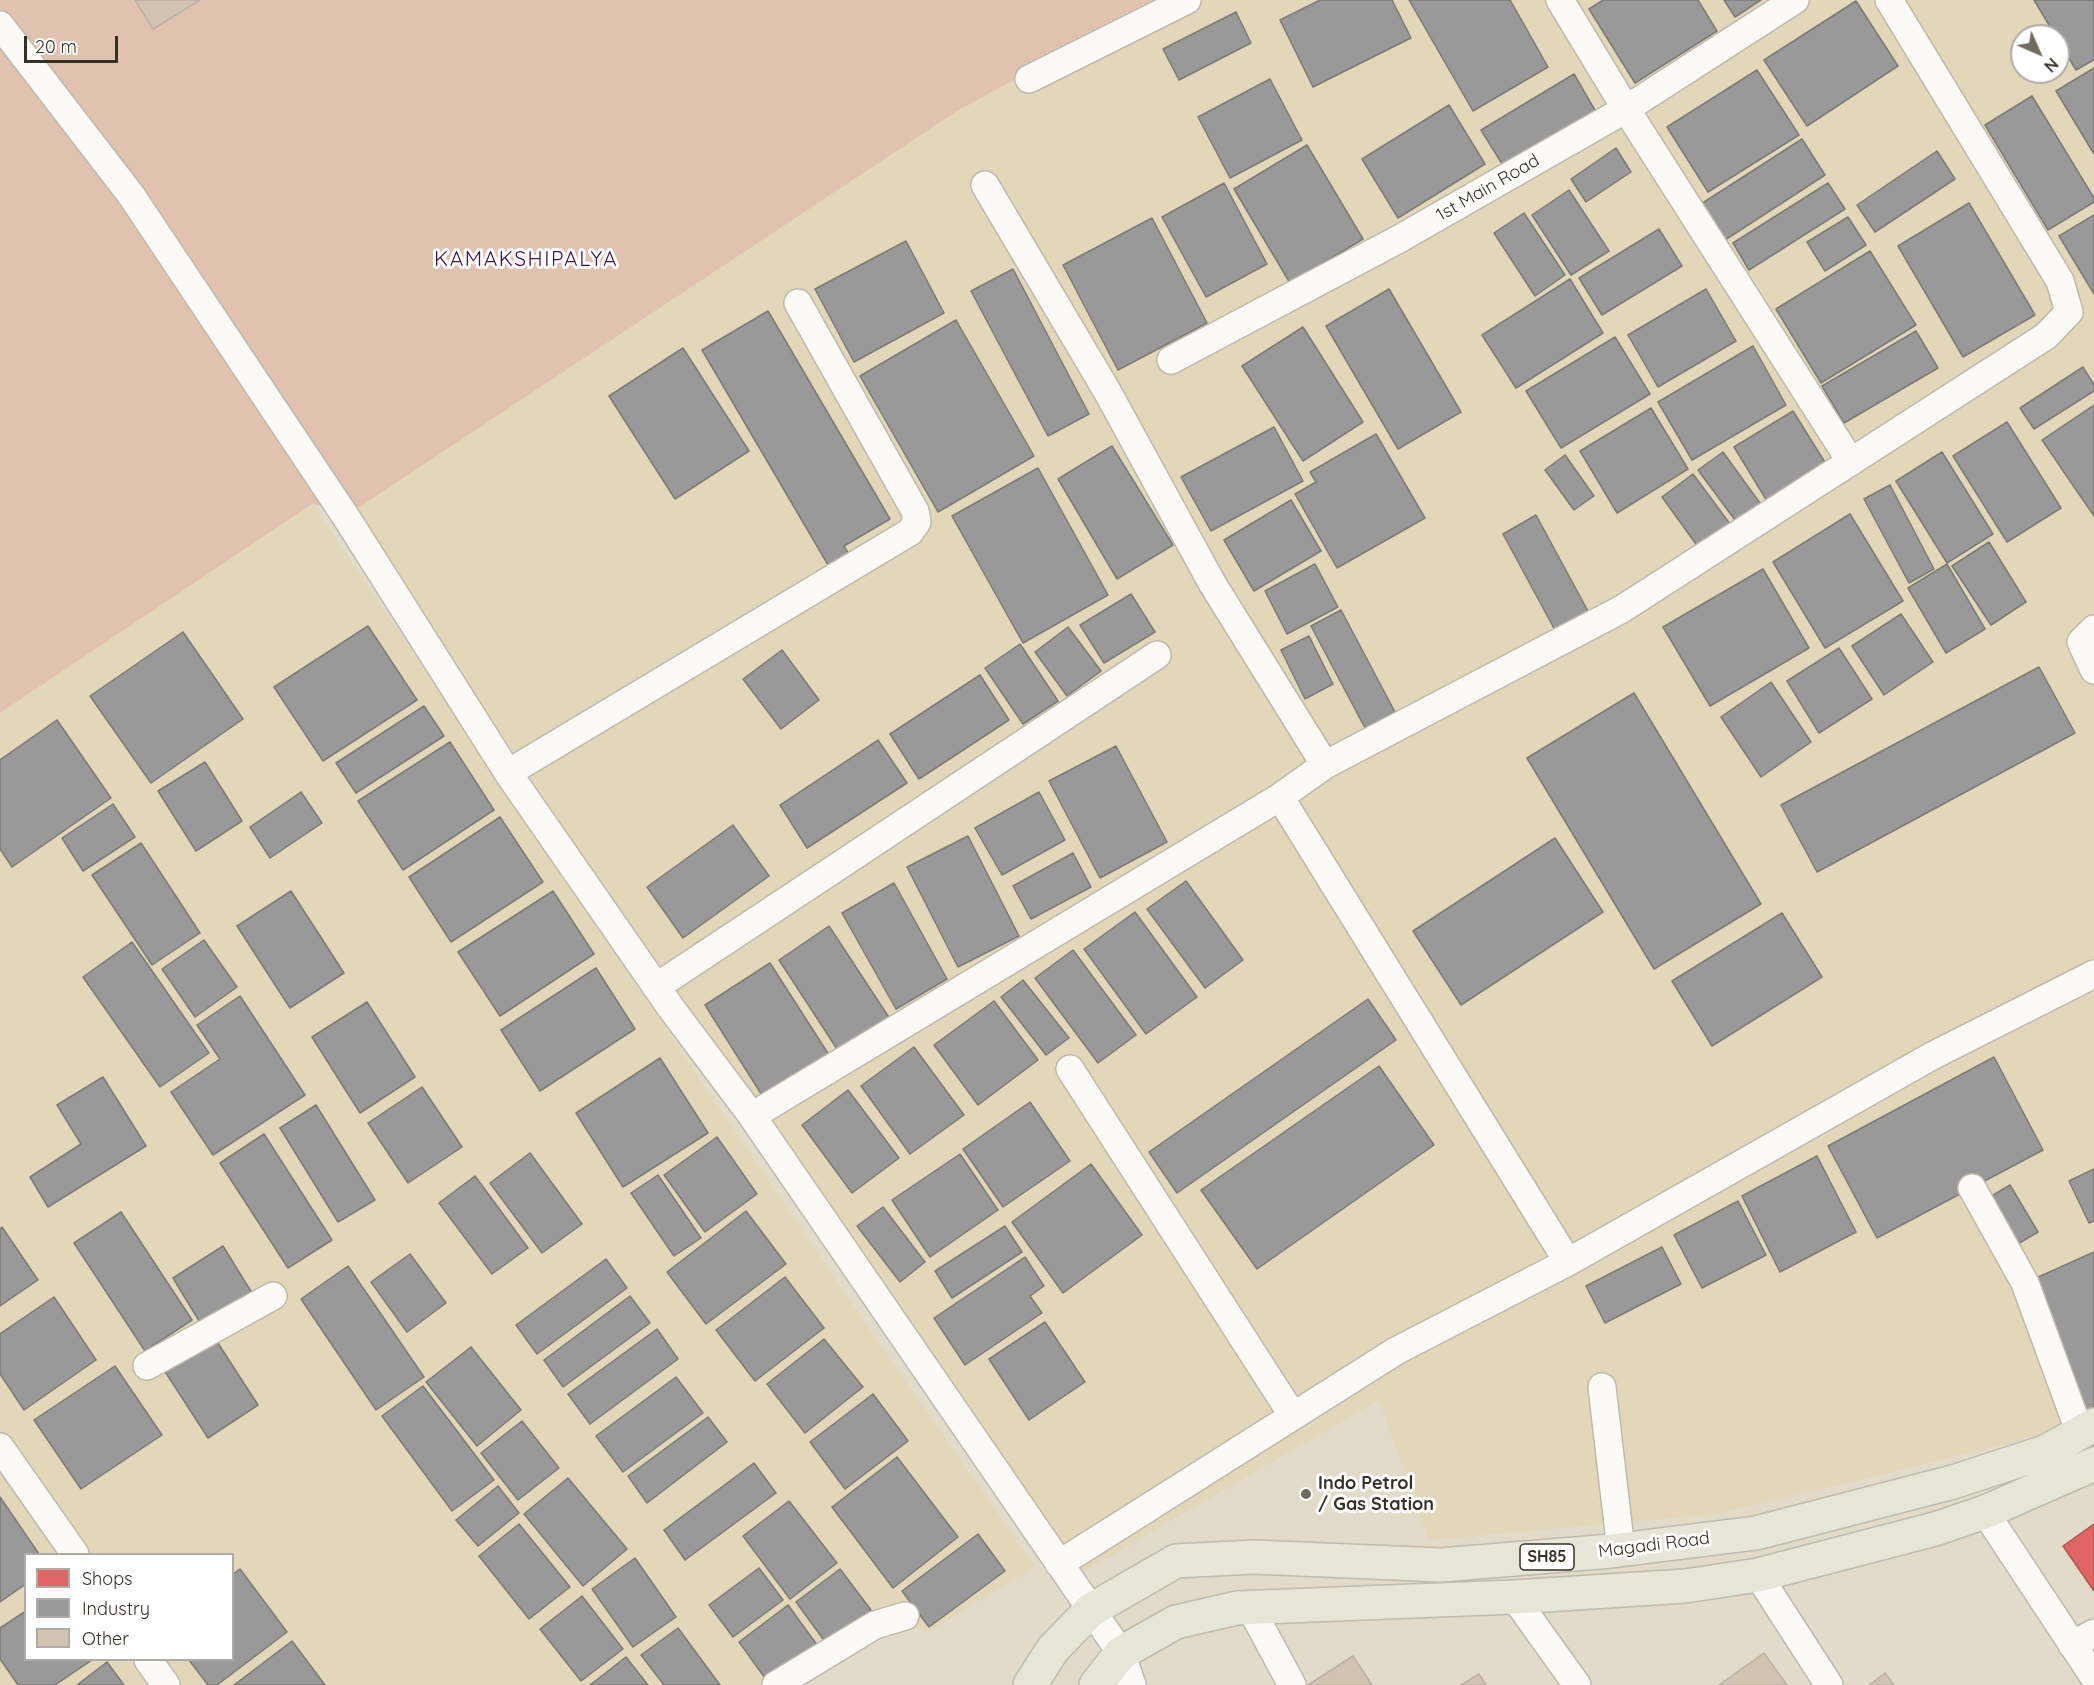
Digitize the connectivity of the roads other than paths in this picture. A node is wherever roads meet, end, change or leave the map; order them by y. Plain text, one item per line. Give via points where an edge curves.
1 (1187, 0) edge
2 (1560, 0) edge
3 (1795, 0) edge
4 (1889, 0) edge
5 (0, 26) edge
6 (1029, 79) dead end
7 (1626, 109) junction
8 (985, 185) dead end
9 (798, 303) dead end
10 (1171, 360) dead end
11 (1851, 462) junction
12 (2094, 629) edge
13 (1157, 655) dead end
14 (2094, 670) edge
15 (1326, 765) junction
16 (508, 773) junction
17 (1280, 797) junction
18 (2094, 974) edge
19 (656, 987) junction
20 (1070, 1069) dead end
21 (752, 1116) junction
22 (1972, 1188) dead end
23 (1568, 1262) junction
24 (273, 1296) dead end
25 (147, 1366) dead end
26 (1602, 1387) dead end
27 (1293, 1416) junction
28 (2087, 1429) edge
29 (0, 1447) edge
30 (2094, 1464) edge
31 (1985, 1512) junction
32 (1621, 1550) junction
33 (74, 1553) edge
34 (1059, 1564) junction
35 (1758, 1575) junction
36 (1514, 1597) junction
37 (1250, 1607) junction
38 (1091, 1610) junction
39 (905, 1616) dead end
40 (2083, 1639) edge
41 (1121, 1653) junction
42 (149, 1661) edge
43 (2094, 1677) edge
44 (166, 1685) edge
45 (776, 1685) edge
46 (1030, 1685) edge
47 (1096, 1685) edge
48 (1132, 1685) edge
49 (1292, 1685) edge
50 (1577, 1685) edge
51 (1829, 1685) edge

1 - 6 street
2 - 7 street
3 - 7 street, 1st Main Road
4 - 11 street via 2060,281 2069,312 2046,336
5 - 16 street via 131,195 345,517
7 - 10 street, 1st Main Road via 1398,240
7 - 11 street
8 - 15 street via 1107,391 1212,583
9 - 16 street via 915,511 917,522 910,532
11 - 15 street via 1622,609
12 - 14 street via 2081,642
13 - 19 street
15 - 17 street
16 - 19 street
17 - 21 street
17 - 23 street
18 - 23 street via 1932,1056
19 - 21 street
20 - 27 street
21 - 34 street
22 - 28 street via 2025,1283
23 - 27 street via 1396,1351
24 - 25 street
26 - 32 street
27 - 34 street
28 - 32 main road, Magadi Road / SH85 via 2045,1452 1953,1482 1767,1530
29 - 33 street
30 - 31 main road, SH85
31 - 35 main road, SH85 via 1874,1547
31 - 40 street
32 - 38 main road, Magadi Road / SH85 via 1441,1566 1254,1557 1176,1561
34 - 38 street
35 - 36 main road, SH85 via 1685,1586
35 - 51 street
36 - 37 main road, SH85
36 - 50 street
37 - 41 main road, SH85 via 1176,1622
37 - 49 street
38 - 41 street
38 - 46 main road, Magadi Road / SH85 via 1053,1649
39 - 45 street via 875,1625
40 - 43 street
41 - 47 main road, SH85
41 - 48 street
42 - 44 street

